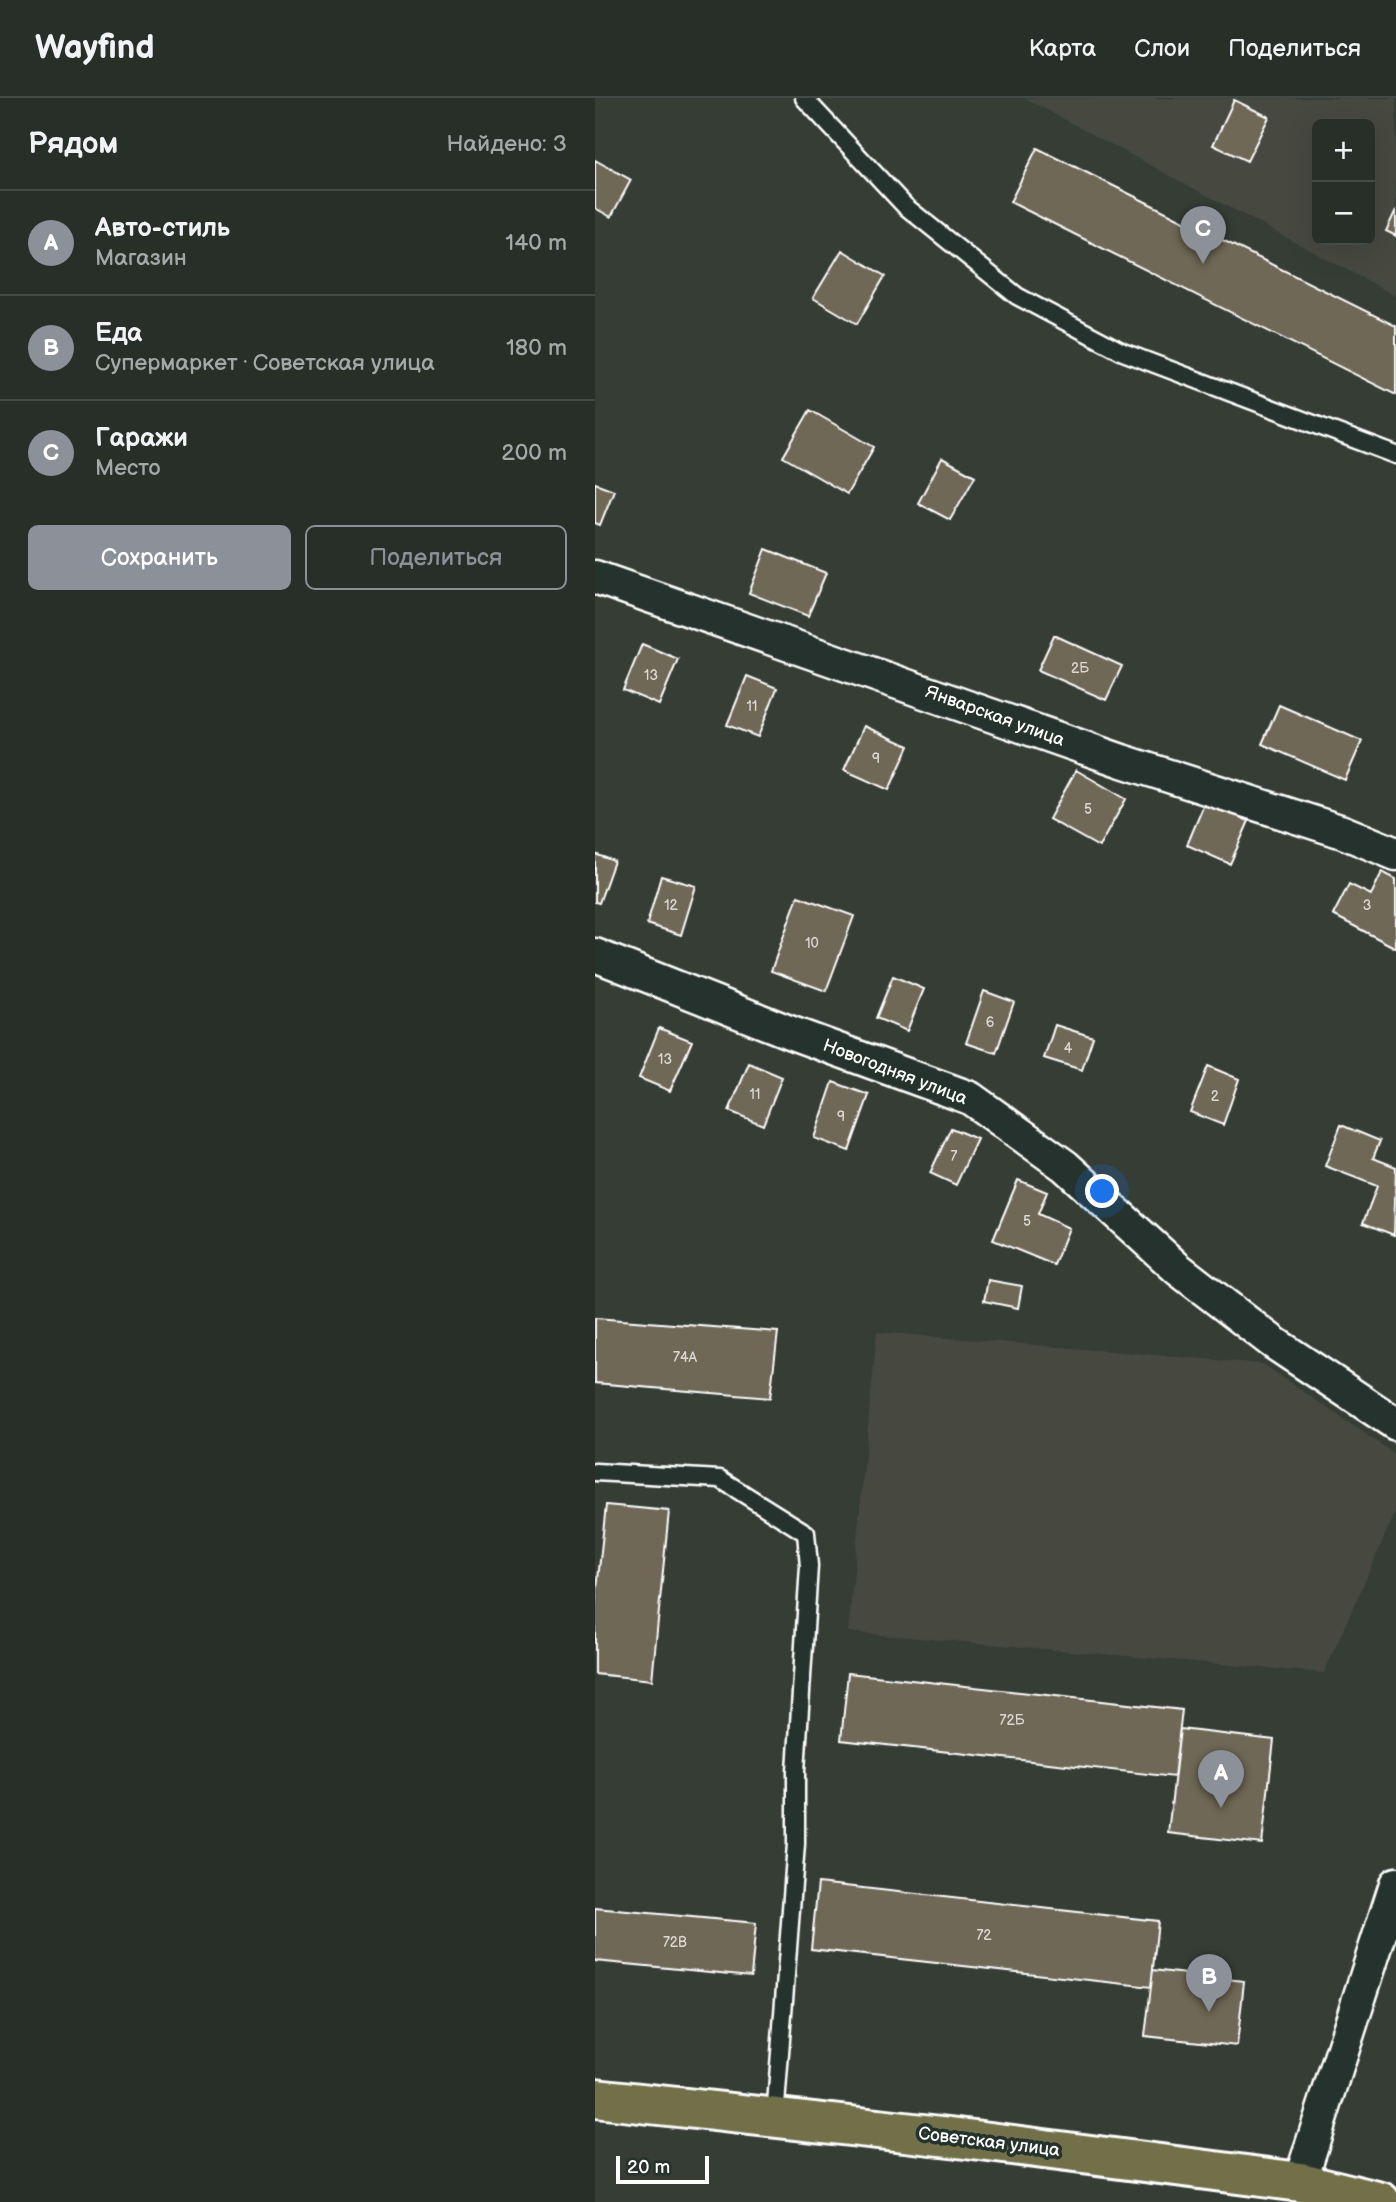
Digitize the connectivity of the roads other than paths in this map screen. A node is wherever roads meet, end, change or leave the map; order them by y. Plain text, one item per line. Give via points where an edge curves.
1 (804, 98) edge
2 (1396, 454) edge
3 (595, 576) edge
4 (1396, 854) edge
5 (595, 954) edge
6 (1396, 1424) edge
7 (595, 1472) edge
8 (1396, 1884) edge
9 (595, 2098) edge
10 (775, 2118) junction
11 (1300, 2182) junction
12 (1381, 2202) edge

1 - 2 lane via 905,206 1017,296 1123,352
3 - 4 street, Январская улица
5 - 6 street, Новогодняя улица via 970,1098 1065,1166 1178,1269 1274,1343
7 - 10 lane via 720,1479 806,1533 809,1566 796,1844
8 - 11 street
9 - 10 main road, Советская улица
10 - 11 main road, Советская улица
11 - 12 main road, Советская улица

